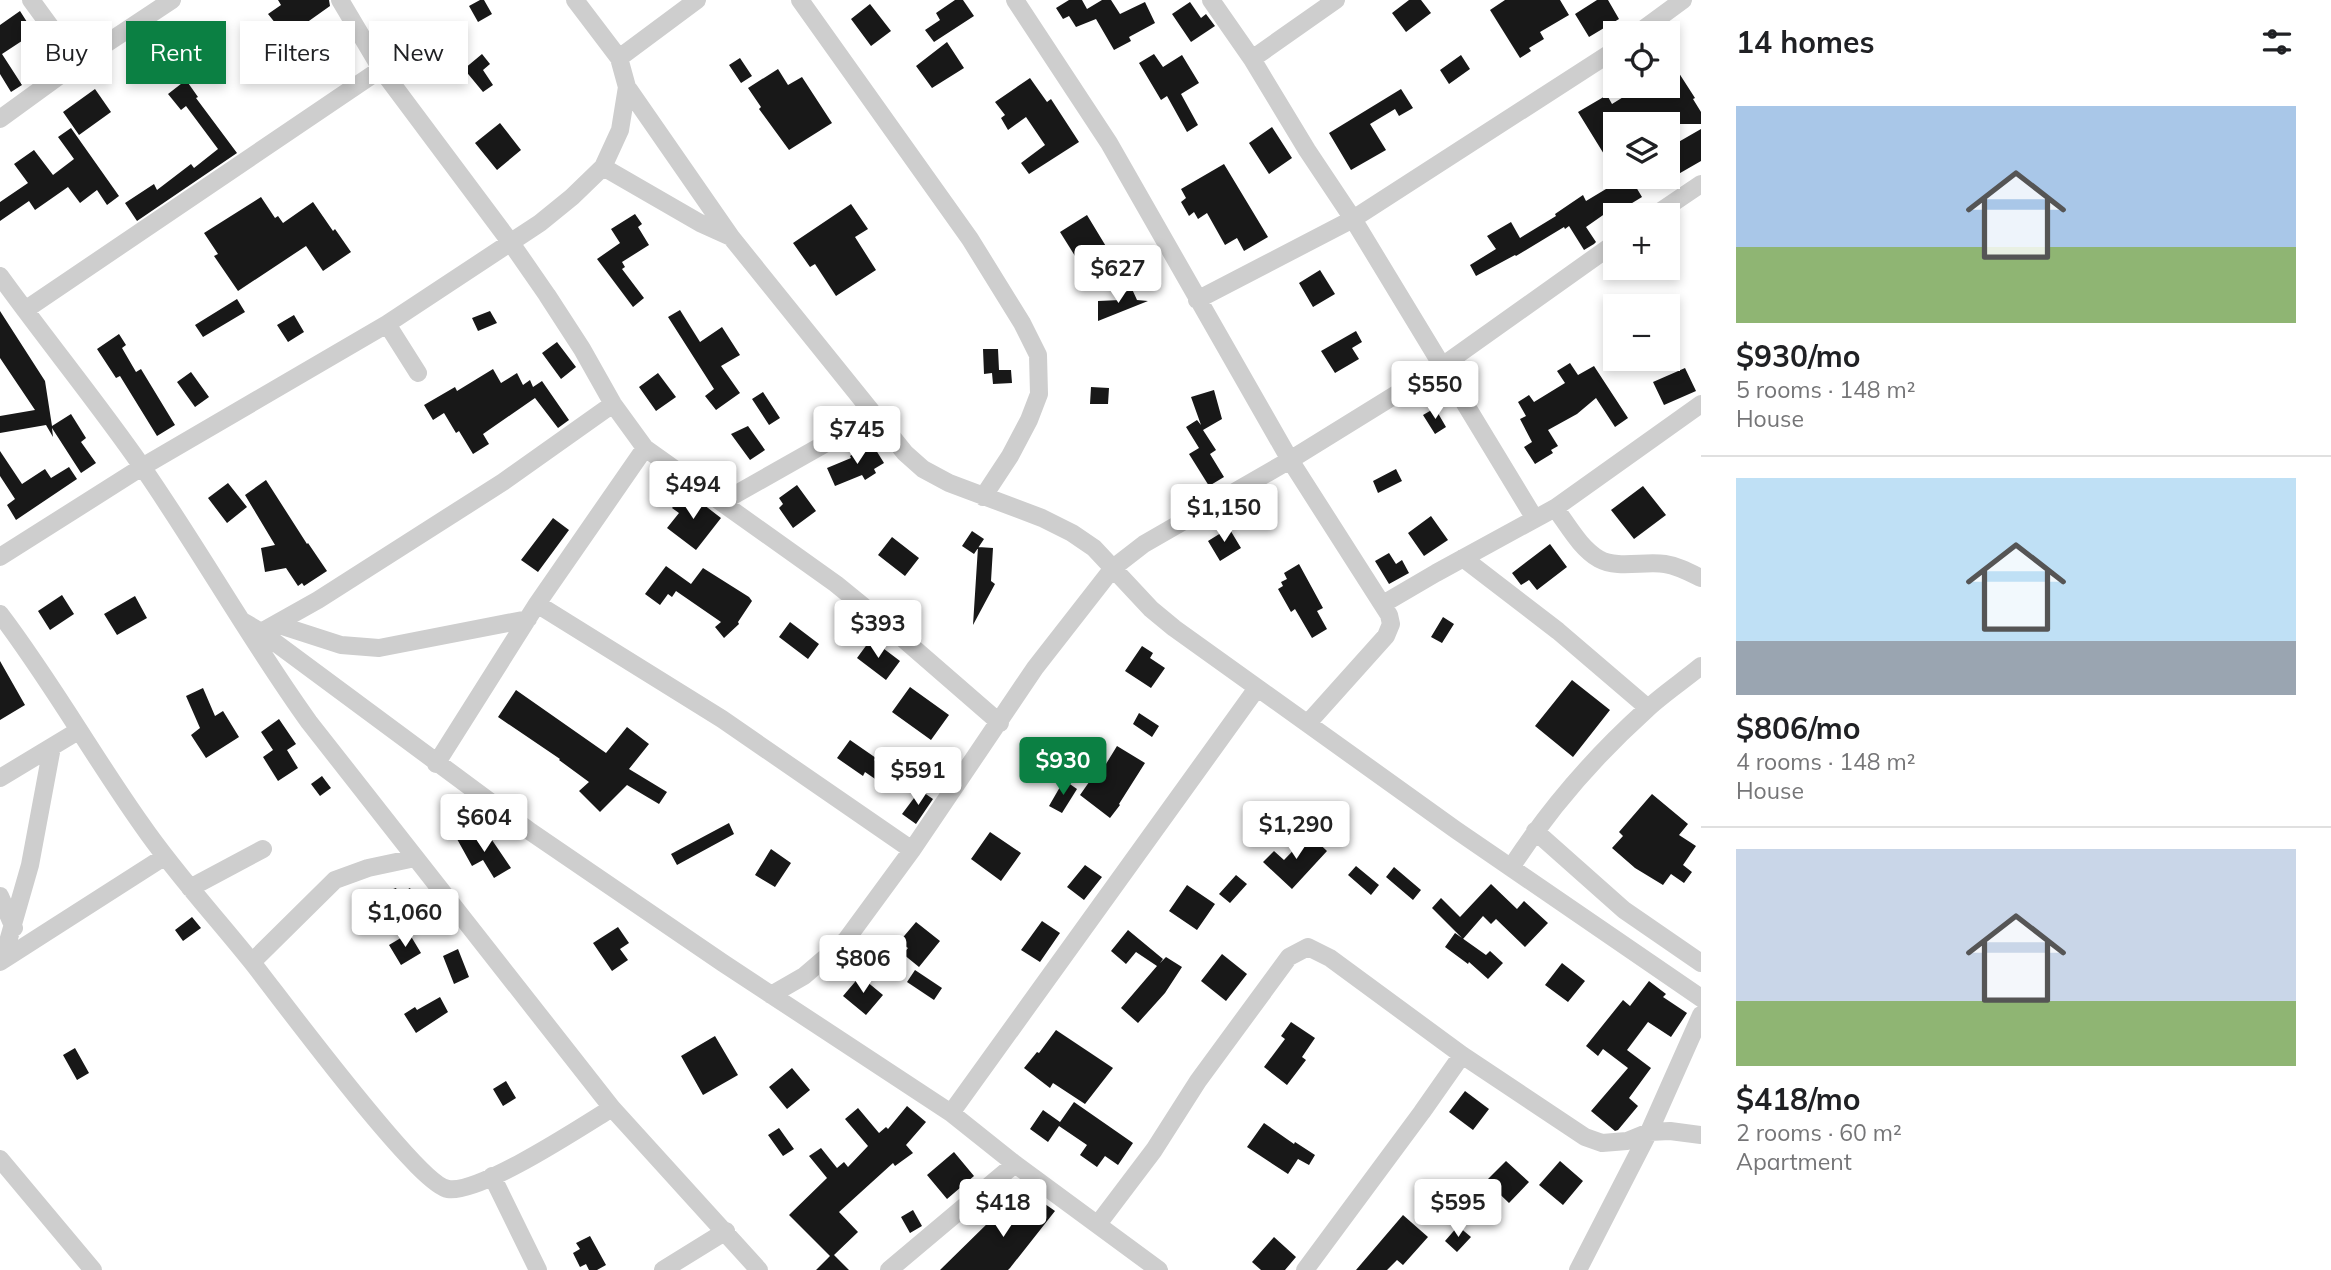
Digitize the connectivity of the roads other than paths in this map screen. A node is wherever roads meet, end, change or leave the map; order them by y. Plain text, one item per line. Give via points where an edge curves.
1 (31, 0) edge
2 (172, 0) edge
3 (340, 0) edge
4 (575, 0) edge
5 (697, 0) edge
6 (800, 0) edge
7 (1015, 0) edge
8 (1211, 0) edge
9 (1336, 0) edge
10 (1683, 0) edge
11 (46, 21) edge
12 (1654, 21) edge
13 (112, 39) edge
14 (369, 49) edge
15 (619, 58) junction
16 (1603, 58) edge
17 (1252, 59) junction
18 (369, 77) edge
19 (48, 84) edge
20 (392, 84) edge
21 (627, 87) junction
22 (0, 119) edge
23 (603, 167) junction
24 (1701, 184) edge
25 (1673, 203) edge
26 (1353, 219) junction
27 (731, 237) junction
28 (511, 243) junction
29 (1603, 252) edge
30 (0, 276) edge
31 (1198, 300) junction
32 (25, 310) junction
33 (387, 324) junction
34 (1442, 366) junction
35 (418, 373) dead end
36 (613, 404) junction
37 (1701, 404) edge
38 (874, 416) junction
39 (645, 448) junction
40 (1290, 460) junction
41 (142, 467) junction
42 (983, 496) junction
43 (722, 502) junction
44 (1555, 508) junction
45 (1535, 519) junction
46 (0, 557) edge
47 (1462, 558) junction
48 (1113, 568) junction
49 (1701, 578) edge
50 (1383, 604) junction
51 (532, 612) junction
52 (0, 614) edge
53 (241, 620) junction
54 (269, 628) junction
55 (1701, 666) edge
56 (1257, 688) junction
57 (1648, 708) junction
58 (1000, 723) junction
59 (1308, 723) junction
60 (78, 731) junction
61 (52, 747) junction
62 (436, 764) junction
63 (0, 778) edge
64 (1535, 831) junction
65 (263, 849) dead end
66 (912, 850) junction
67 (164, 857) junction
68 (415, 858) junction
69 (1511, 866) junction
70 (190, 888) junction
71 (0, 896) edge
72 (14, 928) junction
73 (2, 960) edge
74 (252, 962) junction
75 (1701, 963) edge
76 (771, 995) junction
77 (1701, 998) edge
78 (1701, 1015) edge
79 (1696, 1043) edge
80 (1462, 1055) junction
81 (612, 1108) junction
82 (951, 1113) junction
83 (1649, 1132) junction
84 (1701, 1135) edge
85 (0, 1160) edge
86 (1015, 1164) junction
87 (492, 1176) junction
88 (1098, 1224) junction
89 (726, 1231) junction
90 (1139, 1262) edge
91 (897, 1268) edge
92 (93, 1270) edge
93 (538, 1270) edge
94 (663, 1270) edge
95 (759, 1270) edge
96 (1159, 1270) edge
97 (1305, 1270) edge
98 (1578, 1270) edge

1 - 11 street
2 - 13 street
3 - 14 street
4 - 15 street
5 - 15 street
6 - 42 street via 970,239 1038,355 1040,394 1010,456
7 - 31 street via 1110,143
8 - 17 street
9 - 17 street
10 - 12 street
15 - 21 street
16 - 26 street
17 - 26 street
18 - 32 street
19 - 22 street
20 - 28 street
21 - 23 street via 620,130
21 - 27 street
23 - 27 street
23 - 28 street
24 - 25 street
26 - 31 street
26 - 34 street
27 - 38 street
28 - 33 street
28 - 36 street
29 - 34 street
30 - 32 street
31 - 40 street
32 - 41 street
33 - 35 street
33 - 41 street
34 - 40 street
34 - 45 street
36 - 39 street
36 - 54 street via 503,482
37 - 44 street
38 - 42 street via 923,469
38 - 43 street
39 - 43 street
39 - 51 street
40 - 48 street via 1155,537
40 - 50 street
41 - 46 street
41 - 53 street
42 - 48 street via 1072,533
43 - 58 street via 836,584
44 - 45 street
44 - 49 street via 1599,559 1662,564
45 - 47 street
47 - 50 street
47 - 57 street
48 - 56 street via 1151,609
48 - 58 street via 1035,668
50 - 59 street via 1391,624 1386,636
51 - 54 street via 379,648 341,645
51 - 62 street
51 - 66 street via 722,719
52 - 60 street
53 - 54 street
53 - 68 street via 309,722
54 - 62 street
55 - 57 street
56 - 59 street
56 - 82 street
57 - 64 street
58 - 66 street
59 - 69 street
60 - 61 street
60 - 67 street
61 - 63 street
61 - 72 street
62 - 76 street
64 - 69 street
64 - 75 street via 1624,909
65 - 70 street
66 - 76 street via 846,940 804,976
67 - 70 street
67 - 73 street
68 - 74 street via 335,880
68 - 81 street
69 - 77 street
70 - 74 street
71 - 72 street
72 - 73 street
74 - 87 street via 343,1080 435,1184 458,1189
76 - 82 street
78 - 79 street
79 - 83 street
80 - 83 street via 1585,1137 1614,1143
80 - 88 street via 1330,958 1308,947 1299,950 1244,1017
80 - 97 street
81 - 87 street
81 - 89 street
82 - 86 street
83 - 84 street
83 - 98 street
85 - 92 street
86 - 88 street
86 - 91 street
87 - 93 street
88 - 90 street
89 - 94 street
89 - 95 street
90 - 96 street

